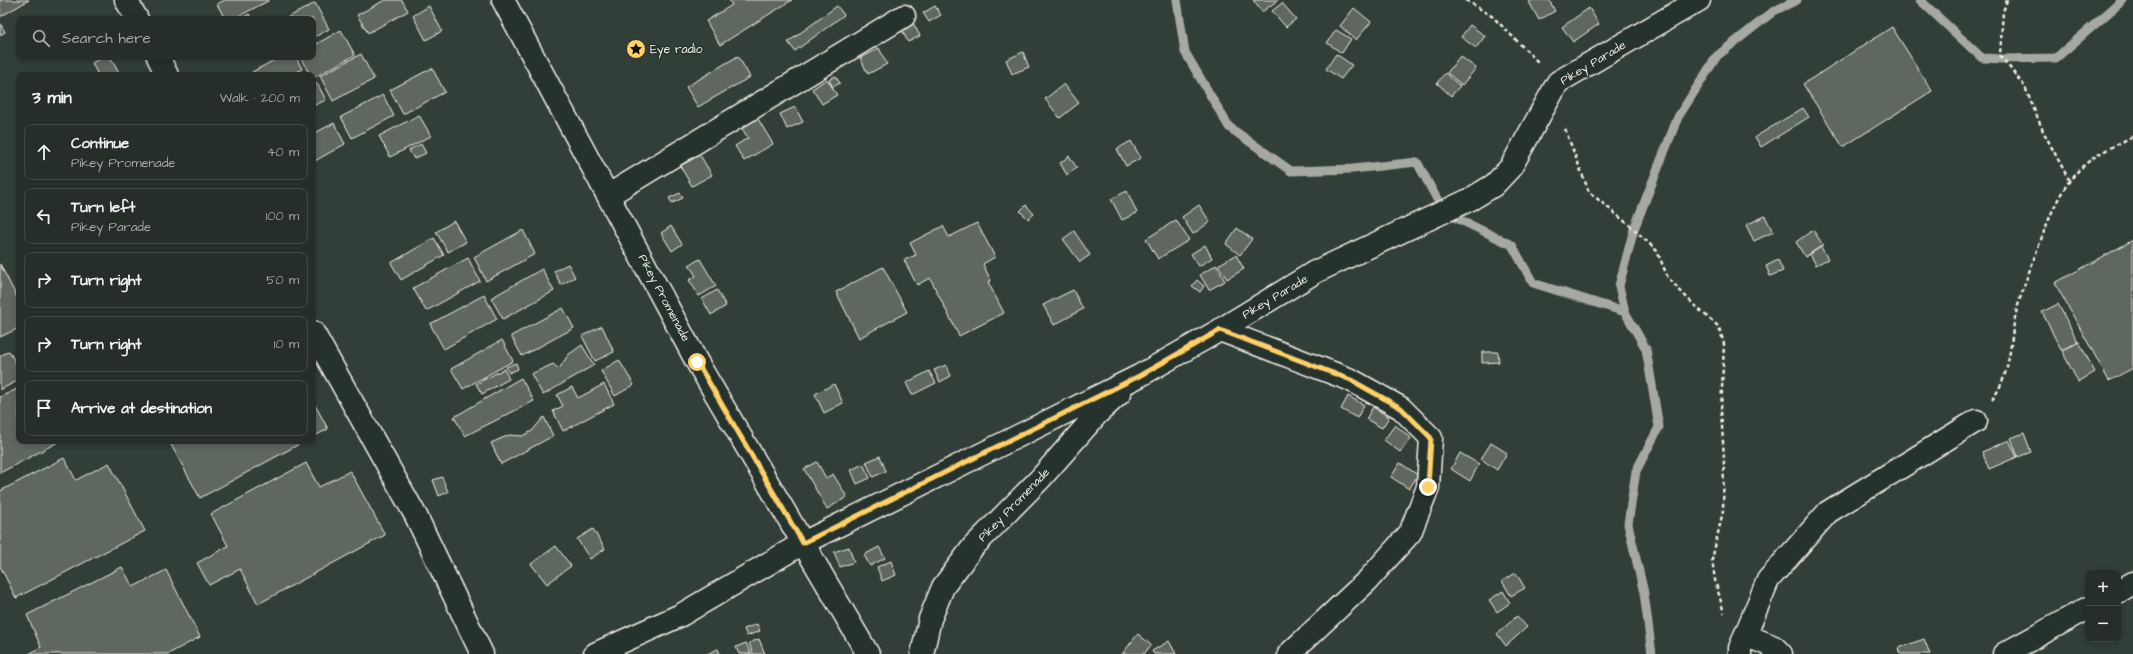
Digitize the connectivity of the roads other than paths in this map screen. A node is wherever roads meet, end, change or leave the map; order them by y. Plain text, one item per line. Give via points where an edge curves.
1 (126, 0) edge
2 (503, 0) edge
3 (1699, 0) edge
4 (135, 16) edge
5 (904, 16) dead end
6 (160, 60) edge
7 (166, 72) edge
8 (609, 195) junction
9 (1220, 330) junction
10 (316, 337) edge
11 (1139, 376) junction
12 (1976, 421) road end
13 (803, 543) junction
14 (2133, 584) edge
15 (2121, 590) edge
16 (2085, 610) edge
17 (1742, 646) edge
18 (482, 654) edge
19 (595, 654) edge
20 (868, 654) edge
21 (922, 654) edge
22 (1289, 654) edge
23 (1781, 654) edge
24 (2004, 654) edge

1 - 4 street
2 - 8 street, Pikey Promenade
3 - 9 street, Pikey Parade via 1558,82 1511,167 1494,184 1444,212 1315,272
5 - 8 street
6 - 7 street
8 - 13 street, Pikey Promenade via 697,362
9 - 11 street, Pikey Parade
9 - 22 street via 1351,380 1401,408 1431,438 1428,487 1410,533 1366,581
10 - 18 street via 416,516
11 - 13 street, Pikey Parade
11 - 21 street, Pikey Promenade via 1097,414 1040,479 973,547 943,587 930,619
12 - 17 street via 1828,512 1768,580
13 - 19 street, Pikey Parade via 681,615
13 - 20 street, Pikey Promenade
14 - 15 street
16 - 24 street
17 - 23 street via 1774,647

